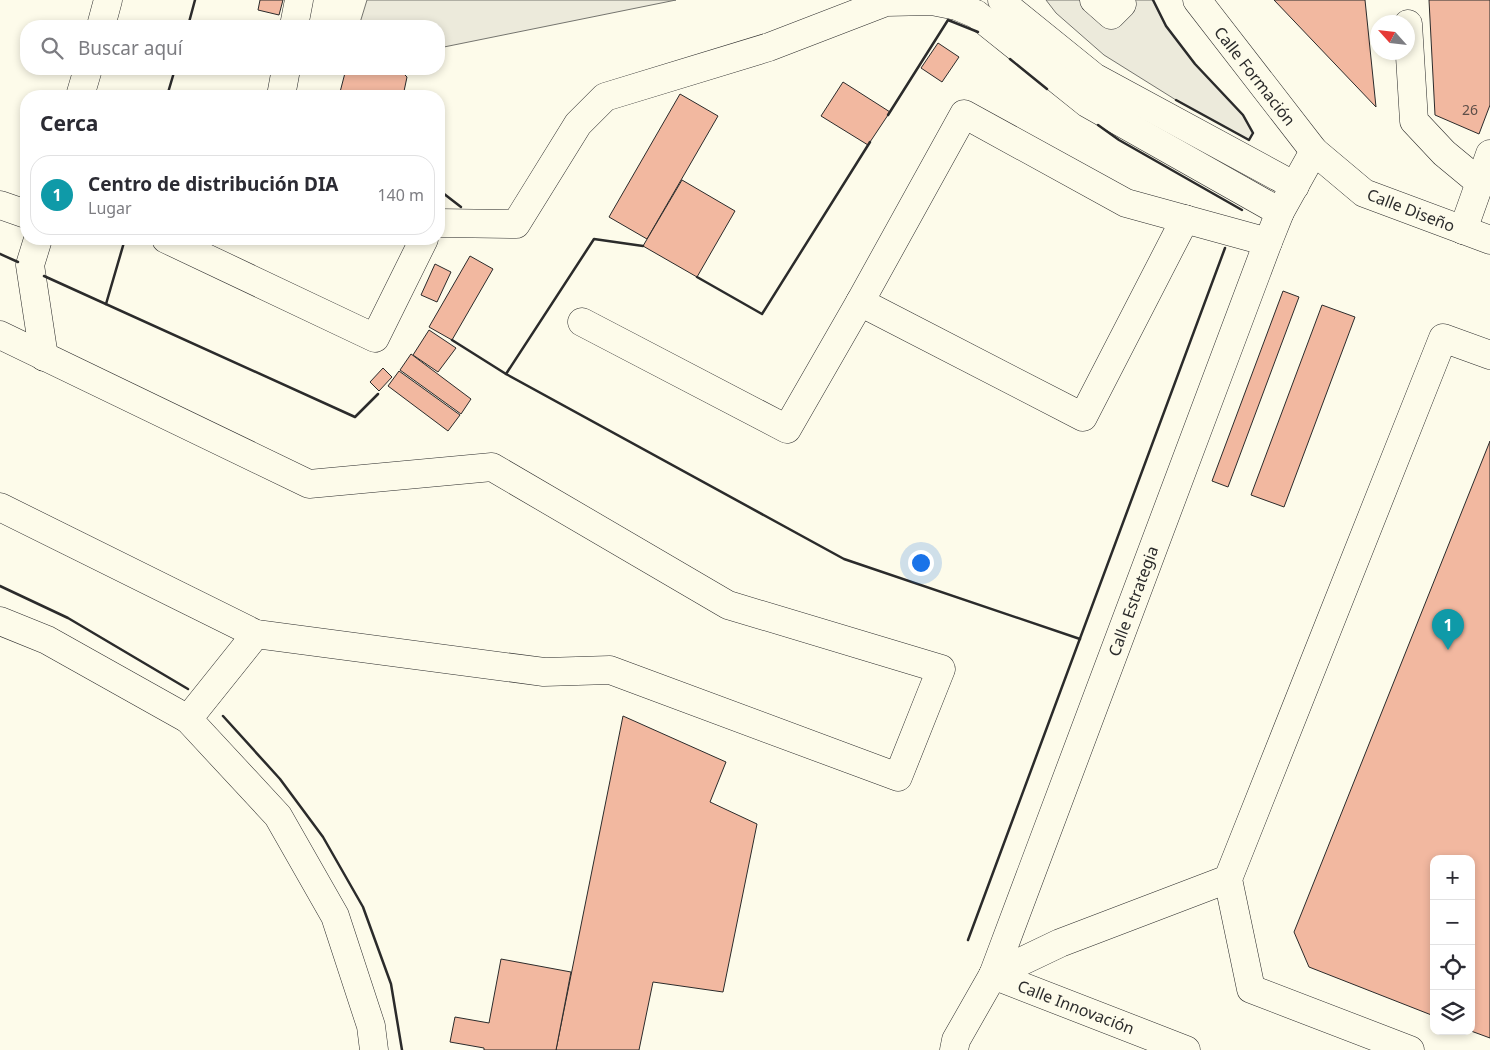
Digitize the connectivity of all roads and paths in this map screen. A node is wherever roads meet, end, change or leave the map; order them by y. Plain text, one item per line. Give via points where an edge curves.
1 (108, 0) edge
2 (299, 0) edge
3 (1002, 0) edge
4 (1094, 0) edge
5 (1120, 0) edge
6 (1197, 0) edge
7 (1406, 0) edge
8 (1407, 15) edge
9 (102, 20) edge
10 (295, 20) edge
11 (1410, 60) edge
12 (86, 75) edge
13 (285, 75) edge
14 (82, 90) edge
15 (282, 90) edge
16 (1314, 151) junction
17 (1490, 154) edge
18 (1479, 182) junction
19 (1295, 186) junction
20 (0, 205) edge
21 (20, 212) edge
22 (1280, 212) junction
23 (1185, 219) junction
24 (445, 222) edge
25 (1463, 230) junction
26 (1490, 240) edge
27 (1268, 242) junction
28 (36, 245) edge
29 (179, 245) edge
30 (421, 245) edge
31 (860, 302) junction
32 (582, 322) dead end
33 (0, 335) edge
34 (1490, 355) edge
35 (44, 357) junction
36 (0, 507) edge
37 (0, 621) edge
38 (256, 634) junction
39 (188, 719) junction
40 (1228, 879) junction
41 (993, 975) junction
42 (374, 1050) edge
43 (954, 1050) edge
44 (1186, 1050) edge
45 (1410, 1050) edge

1 - 9 main road
2 - 10 main road
3 - 19 main road via 1094,78
4 - 5 main road via 1111,15 1122,4
6 - 16 main road, Calle Formación
7 - 8 main road
11 - 18 main road via 1414,121 1444,153
12 - 14 main road
13 - 15 main road
16 - 19 main road, Calle Estrategia
16 - 25 main road, Calle Diseño via 1364,194
17 - 18 main road
18 - 25 main road
19 - 22 main road, Calle Estrategia
20 - 21 main road
22 - 24 main road via 1087,104 976,14 932,1 886,2 769,47 605,97 578,124 516,224
22 - 27 main road, Calle Estrategia
23 - 27 main road
23 - 31 main road via 1126,203 964,114
23 - 31 main road via 1083,418
25 - 26 main road, Calle Diseño
27 - 41 main road, Calle Estrategia
28 - 35 main road via 30,265
29 - 30 main road via 375,338
31 - 32 main road via 787,429
33 - 35 main road
34 - 40 main road via 1443,338
35 - 38 main road via 309,484 492,468 728,605 941,669 898,777 610,670 544,672
36 - 38 main road
37 - 39 main road via 46,640
38 - 39 main road
39 - 42 main road via 278,816 335,916 371,1026
40 - 41 main road via 1060,943
40 - 45 main road via 1251,989
41 - 43 main road, Calle Estrategia via 956,1040
41 - 44 main road, Calle Innovación

